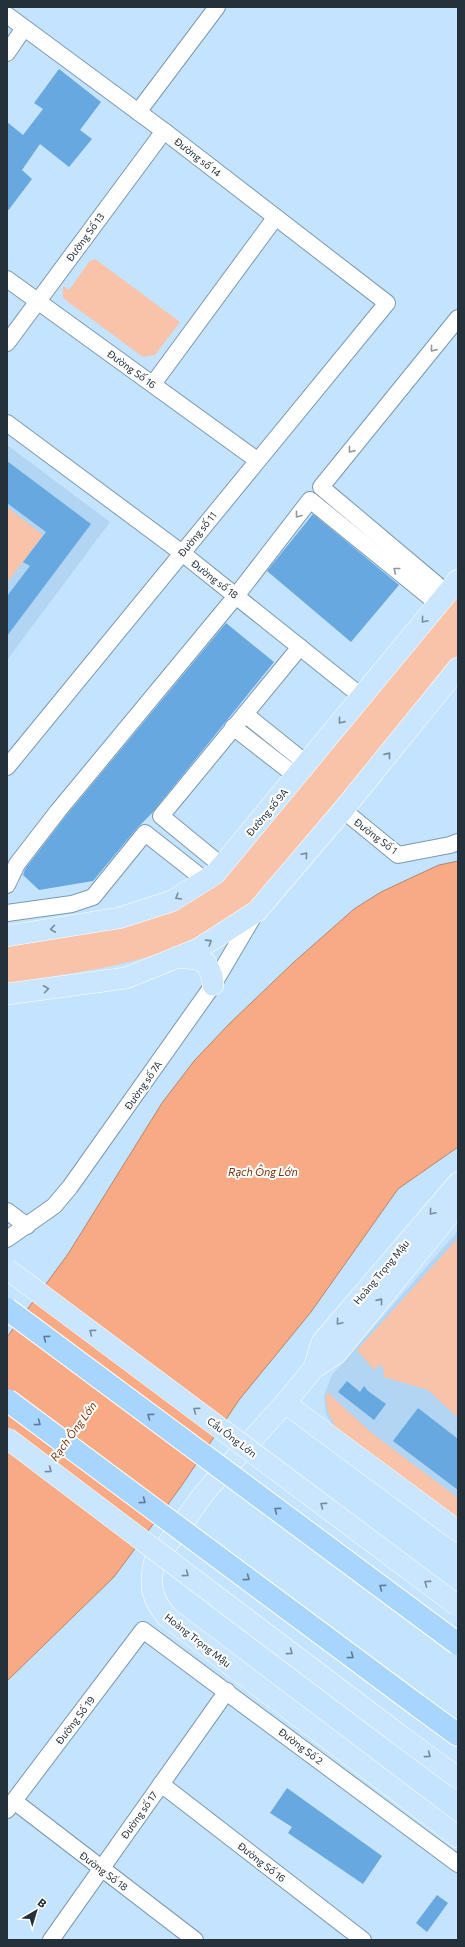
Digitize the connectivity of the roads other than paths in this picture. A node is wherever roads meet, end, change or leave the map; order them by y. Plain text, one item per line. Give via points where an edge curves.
1 (217, 7) edge
2 (7, 15) edge
3 (24, 28) junction
4 (7, 53) edge
5 (138, 112) junction
6 (164, 131) junction
7 (275, 218) junction
8 (7, 278) edge
9 (38, 301) junction
10 (387, 303) joint
11 (458, 318) edge
12 (7, 344) edge
13 (153, 384) junction
14 (7, 423) edge
15 (257, 460) junction
16 (182, 553) junction
17 (448, 592) edge
18 (236, 596) junction
19 (300, 647) junction
20 (458, 668) edge
21 (361, 696) junction
22 (245, 714) junction
23 (234, 727) junction
24 (9, 759) edge
25 (301, 770) junction
26 (343, 810) junction
27 (458, 842) edge
28 (222, 866) junction
29 (206, 881) junction
30 (7, 885) edge
31 (72, 904) junction
32 (257, 911) junction
33 (7, 913) edge
34 (76, 926) junction
35 (7, 936) edge
36 (178, 957) junction
37 (213, 986) junction
38 (7, 994) edge
39 (458, 1183) edge
40 (458, 1204) edge
41 (7, 1211) edge
42 (27, 1226) junction
43 (7, 1239) edge
44 (7, 1269) edge
45 (7, 1309) edge
46 (314, 1368) junction
47 (7, 1400) edge
48 (285, 1403) junction
49 (7, 1438) edge
50 (458, 1531) edge
51 (458, 1606) edge
52 (143, 1630) joint
53 (458, 1644) edge
54 (227, 1691) junction
55 (458, 1735) edge
56 (458, 1778) edge
57 (161, 1784) junction
58 (10, 1806) edge
59 (458, 1837) edge
60 (458, 1864) edge
61 (101, 1869) junction
62 (51, 1940) edge
63 (195, 1940) edge
64 (363, 1940) edge

1 - 5 street
2 - 3 street, Đường số 14
3 - 4 street
3 - 5 street, Đường số 14
5 - 6 street, Đường số 14
6 - 7 street, Đường số 14
6 - 9 street, Đường Số 13
7 - 10 street, Đường số 14
7 - 13 street
8 - 9 street, Đường Số 16
9 - 12 street, Đường Số 13
9 - 13 street, Đường Số 16
10 - 15 street, Đường số 11
11 -> 17 street via 321,487
13 - 15 street, Đường Số 16
14 - 16 street, Đường số 18
15 - 16 street, Đường số 11
16 - 18 street, Đường số 18
16 - 24 street, Đường số 11
17 -> 18 street via 310,500
17 -> 21 main road, Đường số 9A
18 - 19 street, Đường số 18
18 - 30 street via 58,811 17,864
19 - 21 street, Đường số 18
19 - 22 street
26 -> 20 main road
21 -> 25 main road, Đường số 9A
22 - 23 street
22 - 25 street
23 - 25 street
23 - 28 street via 160,816
25 - 28 main road, Đường số 9A
26 - 27 street, Đường Số 1 via 398,855
32 -> 26 main road
28 - 29 main road, Đường số 9A
29 - 31 street via 146,833 93,897
29 -> 34 main road, Đường số 9A via 172,901 119,918
31 - 33 street
31 - 34 street
36 -> 32 main road via 198,949
32 - 37 street, Đường số 7A
34 -> 35 main road, Đường số 9A
36 - 37 main road via 206,963
38 -> 36 main road via 126,978
37 - 42 street, Đường số 7A via 70,1187 54,1206
39 -> 46 main road, Hoàng Trọng Mậu via 322,1342
46 -> 40 main road, Hoàng Trọng Mậu via 337,1353
41 - 42 street
42 - 43 street, Đường số 7A
51 -> 44 main road, Cầu Ông Lớn, bridge
53 -> 45 highway, bridge
46 - 48 main road, Hoàng Trọng Mậu
47 -> 55 highway, bridge
48 - 50 main road
48 - 59 main road, Hoàng Trọng Mậu via 205,1492 154,1562 151,1576 156,1603 167,1617
49 -> 56 main road, bridge
52 - 54 street, Đường Số 2
52 - 58 street, Đường Số 19
54 - 57 street, Đường số 17
54 - 60 street, Đường Số 2
57 - 61 street, Đường số 17
57 - 64 street, Đường Số 16
58 - 61 street, Đường Số 18
61 - 62 street, Đường số 17
61 - 63 street, Đường Số 18

